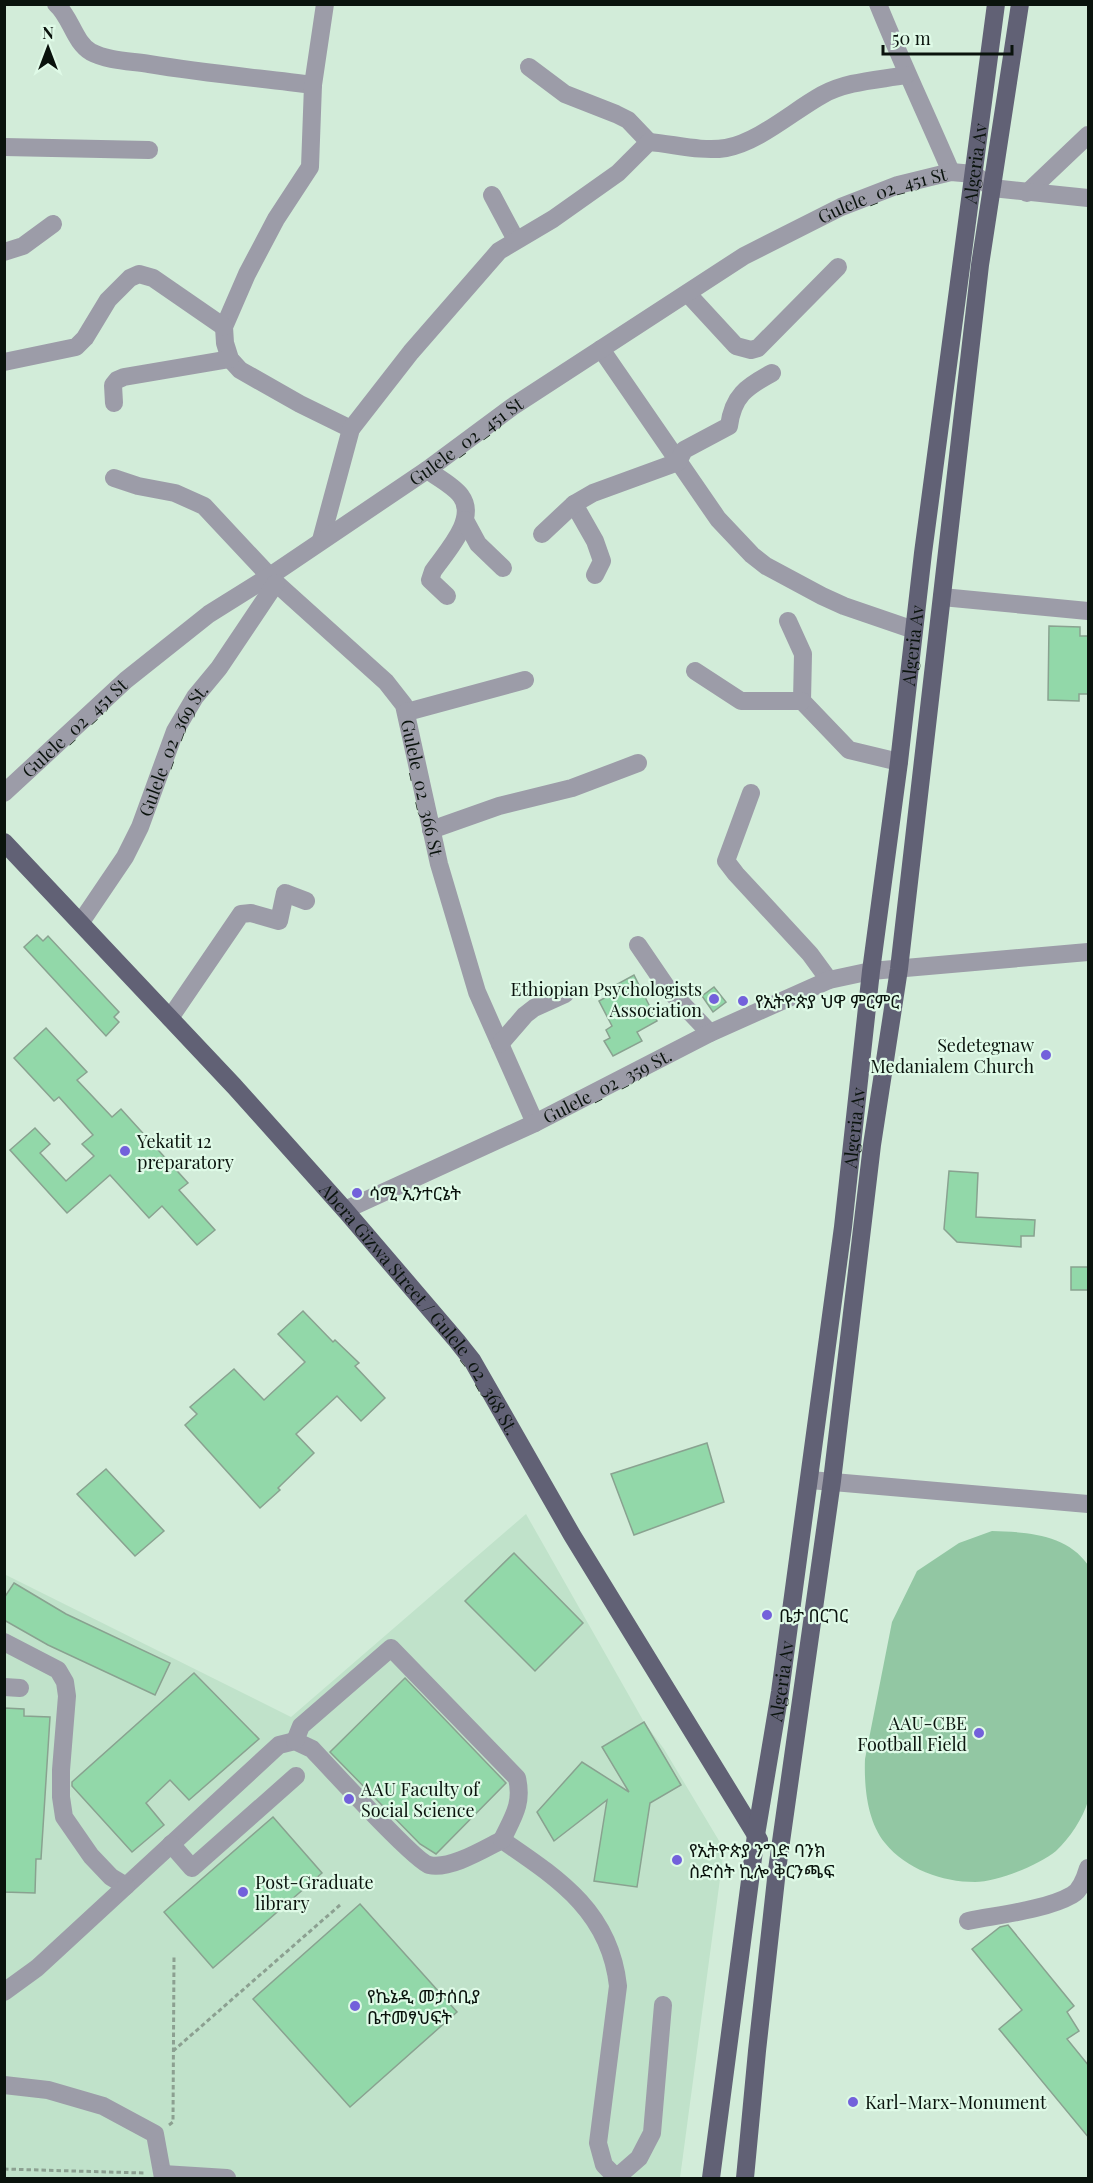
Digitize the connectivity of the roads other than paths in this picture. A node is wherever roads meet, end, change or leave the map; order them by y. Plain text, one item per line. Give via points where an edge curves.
1 (56, 4) edge
2 (325, 4) edge
3 (878, 4) edge
4 (996, 4) edge
5 (1020, 4) edge
6 (529, 67) dead end
7 (906, 75) junction
8 (313, 85) junction
9 (1089, 135) edge
10 (649, 142) junction
11 (4, 147) edge
12 (149, 150) dead end
13 (951, 172) junction
14 (974, 174) junction
15 (992, 188) junction
16 (1027, 193) junction
17 (492, 195) dead end
18 (1089, 198) edge
19 (53, 224) dead end
20 (516, 240) junction
21 (4, 252) edge
22 (838, 267) dead end
23 (688, 294) junction
24 (224, 327) junction
25 (601, 349) junction
26 (230, 359) junction
27 (4, 362) edge
28 (771, 373) dead end
29 (114, 404) dead end
30 (351, 429) junction
31 (678, 462) junction
32 (427, 470) junction
33 (114, 478) dead end
34 (574, 504) junction
35 (465, 520) junction
36 (542, 534) dead end
37 (321, 540) junction
38 (503, 568) dead end
39 (595, 575) dead end
40 (273, 579) junction
41 (447, 596) dead end
42 (942, 597) junction
43 (1089, 611) edge
44 (788, 621) dead end
45 (914, 630) junction
46 (695, 671) dead end
47 (525, 680) dead end
48 (802, 701) junction
49 (407, 712) junction
50 (899, 762) junction
51 (638, 763) dead end
52 (4, 793) edge
53 (751, 793) dead end
54 (431, 830) junction
55 (4, 842) edge
56 (306, 901) dead end
57 (81, 922) junction
58 (638, 945) dead end
59 (1089, 952) edge
60 (899, 969) junction
61 (871, 972) junction
62 (829, 980) junction
63 (565, 994) dead end
64 (170, 1018) junction
65 (710, 1033) junction
66 (500, 1044) junction
67 (535, 1123) junction
68 (345, 1210) junction
69 (810, 1480) junction
70 (832, 1481) junction
71 (1089, 1504) edge
72 (4, 1642) edge
73 (295, 1741) junction
74 (296, 1776) dead end
75 (756, 1835) junction
76 (502, 1840) junction
77 (171, 1844) junction
78 (1089, 1868) edge
79 (777, 1870) junction
80 (126, 1886) junction
81 (968, 1921) dead end
82 (4, 1992) edge
83 (663, 2005) dead end
84 (4, 2085) edge
85 (163, 2176) edge
86 (227, 2178) edge
87 (616, 2178) edge
88 (711, 2178) edge
89 (745, 2178) edge

1 - 8 street via 89,51 106,58
2 - 8 street
3 - 7 street
4 - 14 main road, Algeria Av
5 - 15 main road, Algeria Av
6 - 10 street via 565,94 628,120
7 - 10 street via 847,85 824,94 756,137 728,148
7 - 13 street
8 - 24 street via 310,167 271,228
9 - 16 street
10 - 20 street via 618,173 554,219
11 - 12 street
13 - 14 street, Gulele_02_451 St
13 - 23 street, Gulele_02_451 St via 841,207 744,256
14 - 15 street
14 - 45 main road, Algeria Av
15 - 16 street
15 - 42 main road, Algeria Av via 966,374
16 - 18 street
17 - 20 street
19 - 21 street via 23,246
20 - 30 street via 499,251 411,352
22 - 23 street via 758,348 751,350 736,346
23 - 25 street, Gulele_02_451 St
24 - 26 street
24 - 27 street via 153,278 139,274 108,300 76,347
25 - 31 street
25 - 32 street, Gulele_02_451 St via 512,407
26 - 29 street via 124,377 113,385
26 - 30 street via 240,370
28 - 31 street via 740,395 731,411 729,426 684,450
30 - 37 street
31 - 34 street via 593,493
31 - 45 street via 718,519 766,566 844,606
32 - 35 street via 460,495
32 - 37 street, Gulele_02_451 St
33 - 40 street, Gulele_02_366 St via 204,506
34 - 36 street
34 - 39 street via 602,561
35 - 38 street via 478,544
35 - 41 street via 430,580
37 - 40 street, Gulele_02_451 St
40 - 49 street, Gulele_02_366 St via 386,682
40 - 52 street, Gulele_02_451 St via 208,614 126,680
40 - 57 street, Gulele_02_369 St. via 175,731 140,827 125,857
42 - 43 street
42 - 60 main road, Algeria Av
44 - 48 street via 803,654
45 - 50 main road, Algeria Av
46 - 48 street via 741,701
47 - 49 street
48 - 50 street via 849,750
49 - 54 street, Gulele_02_366 St
50 - 61 main road, Algeria Av
51 - 54 street via 572,788 499,806
53 - 62 street via 726,861
54 - 66 street, Gulele_02_366 St via 477,992
55 - 57 main road, Abera Gizwa Street / Gulele_02_368 St.
56 - 64 street via 285,893 279,921 241,914
57 - 64 main road, Abera Gizwa Street / Gulele_02_368 St.
58 - 65 street via 668,989
59 - 60 street, Gulele_02_359 St.
60 - 61 street, Gulele_02_359 St.
60 - 70 main road, Algeria Av via 872,1145
61 - 62 street, Gulele_02_359 St.
61 - 69 main road, Algeria Av
62 - 65 street, Gulele_02_359 St.
63 - 66 street via 534,1008
64 - 68 main road, Abera Gizwa Street / Gulele_02_368 St.
65 - 67 street, Gulele_02_359 St.
66 - 67 street, Gulele_02_366 St
67 - 68 street, Gulele_02_359 St.
68 - 75 main road, Abera Gizwa Street / Gulele_02_368 St. via 472,1360 572,1535
69 - 70 street
69 - 75 main road, Algeria Av
70 - 71 street
70 - 79 main road, Algeria Av
72 - 80 street via 58,1670 65,1682 61,1770 64,1816 91,1856
73 - 76 street via 312,1749 428,1865 444,1866
73 - 76 street via 302,1726 391,1648 517,1778 519,1805
73 - 77 street via 279,1745
74 - 77 street via 192,1868
75 - 79 main road, Abera Gizwa Street / Gulele_02_368 St.
75 - 88 main road, Algeria Av
76 - 87 street via 579,1898 603,1933 616,1966 618,1986 598,2143 604,2165
77 - 80 street
78 - 81 street via 1073,1895 1046,1905
79 - 89 main road, Algeria Av
80 - 82 street via 37,1968
83 - 87 street via 652,2133 639,2158
84 - 85 street via 48,2090 103,2106 155,2134
85 - 86 street

